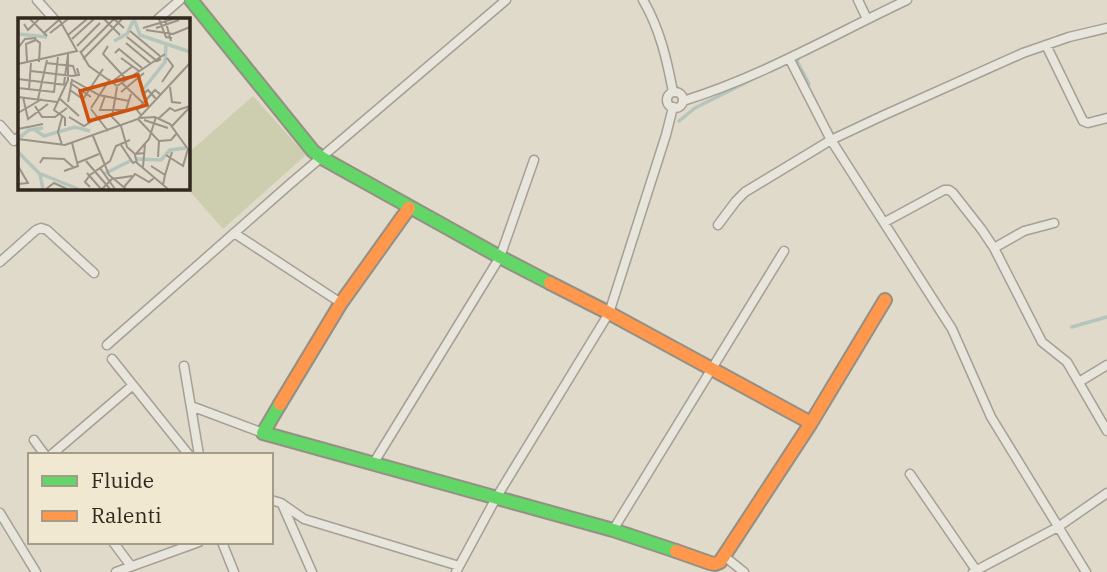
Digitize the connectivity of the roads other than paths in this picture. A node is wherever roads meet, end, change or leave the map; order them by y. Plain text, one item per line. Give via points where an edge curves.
1 (37, 0) edge
2 (180, 0) edge
3 (191, 0) edge
4 (506, 0) edge
5 (643, 0) edge
6 (858, 0) edge
7 (907, 0) edge
8 (53, 18) edge
9 (159, 18) edge
10 (867, 19) junction
11 (1107, 29) edge
12 (1046, 45) junction
13 (789, 58) junction
14 (673, 92) junction
15 (683, 101) junction
16 (673, 107) junction
17 (1107, 118) edge
18 (0, 125) edge
19 (18, 138) edge
20 (831, 140) junction
21 (322, 158) junction
22 (534, 160) dead end
23 (409, 208) junction
24 (885, 222) junction
25 (1054, 223) dead end
26 (718, 225) dead end
27 (234, 233) junction
28 (993, 248) junction
29 (784, 251) dead end
30 (500, 257) junction
31 (0, 262) edge
32 (94, 273) dead end
33 (885, 300) dead end
34 (341, 303) junction
35 (609, 313) junction
36 (107, 345) dead end
37 (112, 359) dead end
38 (1107, 365) edge
39 (184, 366) dead end
40 (712, 368) junction
41 (1079, 382) junction
42 (133, 385) junction
43 (191, 406) junction
44 (811, 423) junction
45 (1107, 431) edge
46 (263, 433) junction
47 (34, 440) dead end
48 (44, 453) edge
49 (53, 453) edge
50 (187, 453) edge
51 (199, 453) edge
52 (373, 464) junction
53 (910, 474) dead end
54 (1107, 493) edge
55 (496, 498) junction
56 (273, 501) edge
57 (281, 503) junction
58 (0, 513) edge
59 (1058, 527) junction
60 (613, 530) junction
61 (115, 544) edge
62 (194, 544) edge
63 (223, 544) edge
64 (724, 556) junction
65 (134, 567) edge
66 (458, 569) edge
67 (974, 571) edge
68 (36, 572) edge
69 (116, 572) edge
70 (234, 572) edge
71 (312, 572) edge
72 (744, 572) edge
73 (1086, 572) edge

1 - 8 street
2 - 9 street
3 - 21 street
4 - 21 street
5 - 14 street via 661,39
6 - 10 street
7 - 10 street
10 - 13 street
11 - 12 street
12 - 17 street via 1085,123
12 - 20 street
13 - 15 street
13 - 20 street
14 - 15 street
14 - 16 street via 668,101
15 - 16 street
16 - 35 street
18 - 19 street via 14,141
20 - 24 street
20 - 26 street via 745,192
21 - 23 street
21 - 27 street
22 - 30 street
23 - 30 street
23 - 34 street
24 - 28 street via 949,190
24 - 59 street via 952,329 991,417
25 - 28 street via 1024,231
27 - 34 street
27 - 36 street
28 - 41 street via 1042,342 1067,362
29 - 40 street
30 - 35 street
30 - 52 street
31 - 32 street via 41,228
33 - 44 street
34 - 46 street
35 - 40 street
35 - 55 street
37 - 42 street
38 - 41 street
39 - 43 street
40 - 44 street
40 - 60 street
41 - 45 street
42 - 49 street
42 - 50 street
43 - 46 street
43 - 51 street
44 - 64 street
46 - 52 street
47 - 48 street
52 - 55 street
53 - 67 street
54 - 59 street
55 - 60 street
55 - 66 street
56 - 57 street
57 - 66 street via 304,519
57 - 71 street
58 - 68 street
59 - 67 street
59 - 73 street
60 - 64 street via 710,563 720,562
61 - 65 street
62 - 65 street
63 - 70 street
64 - 72 street
65 - 69 street

